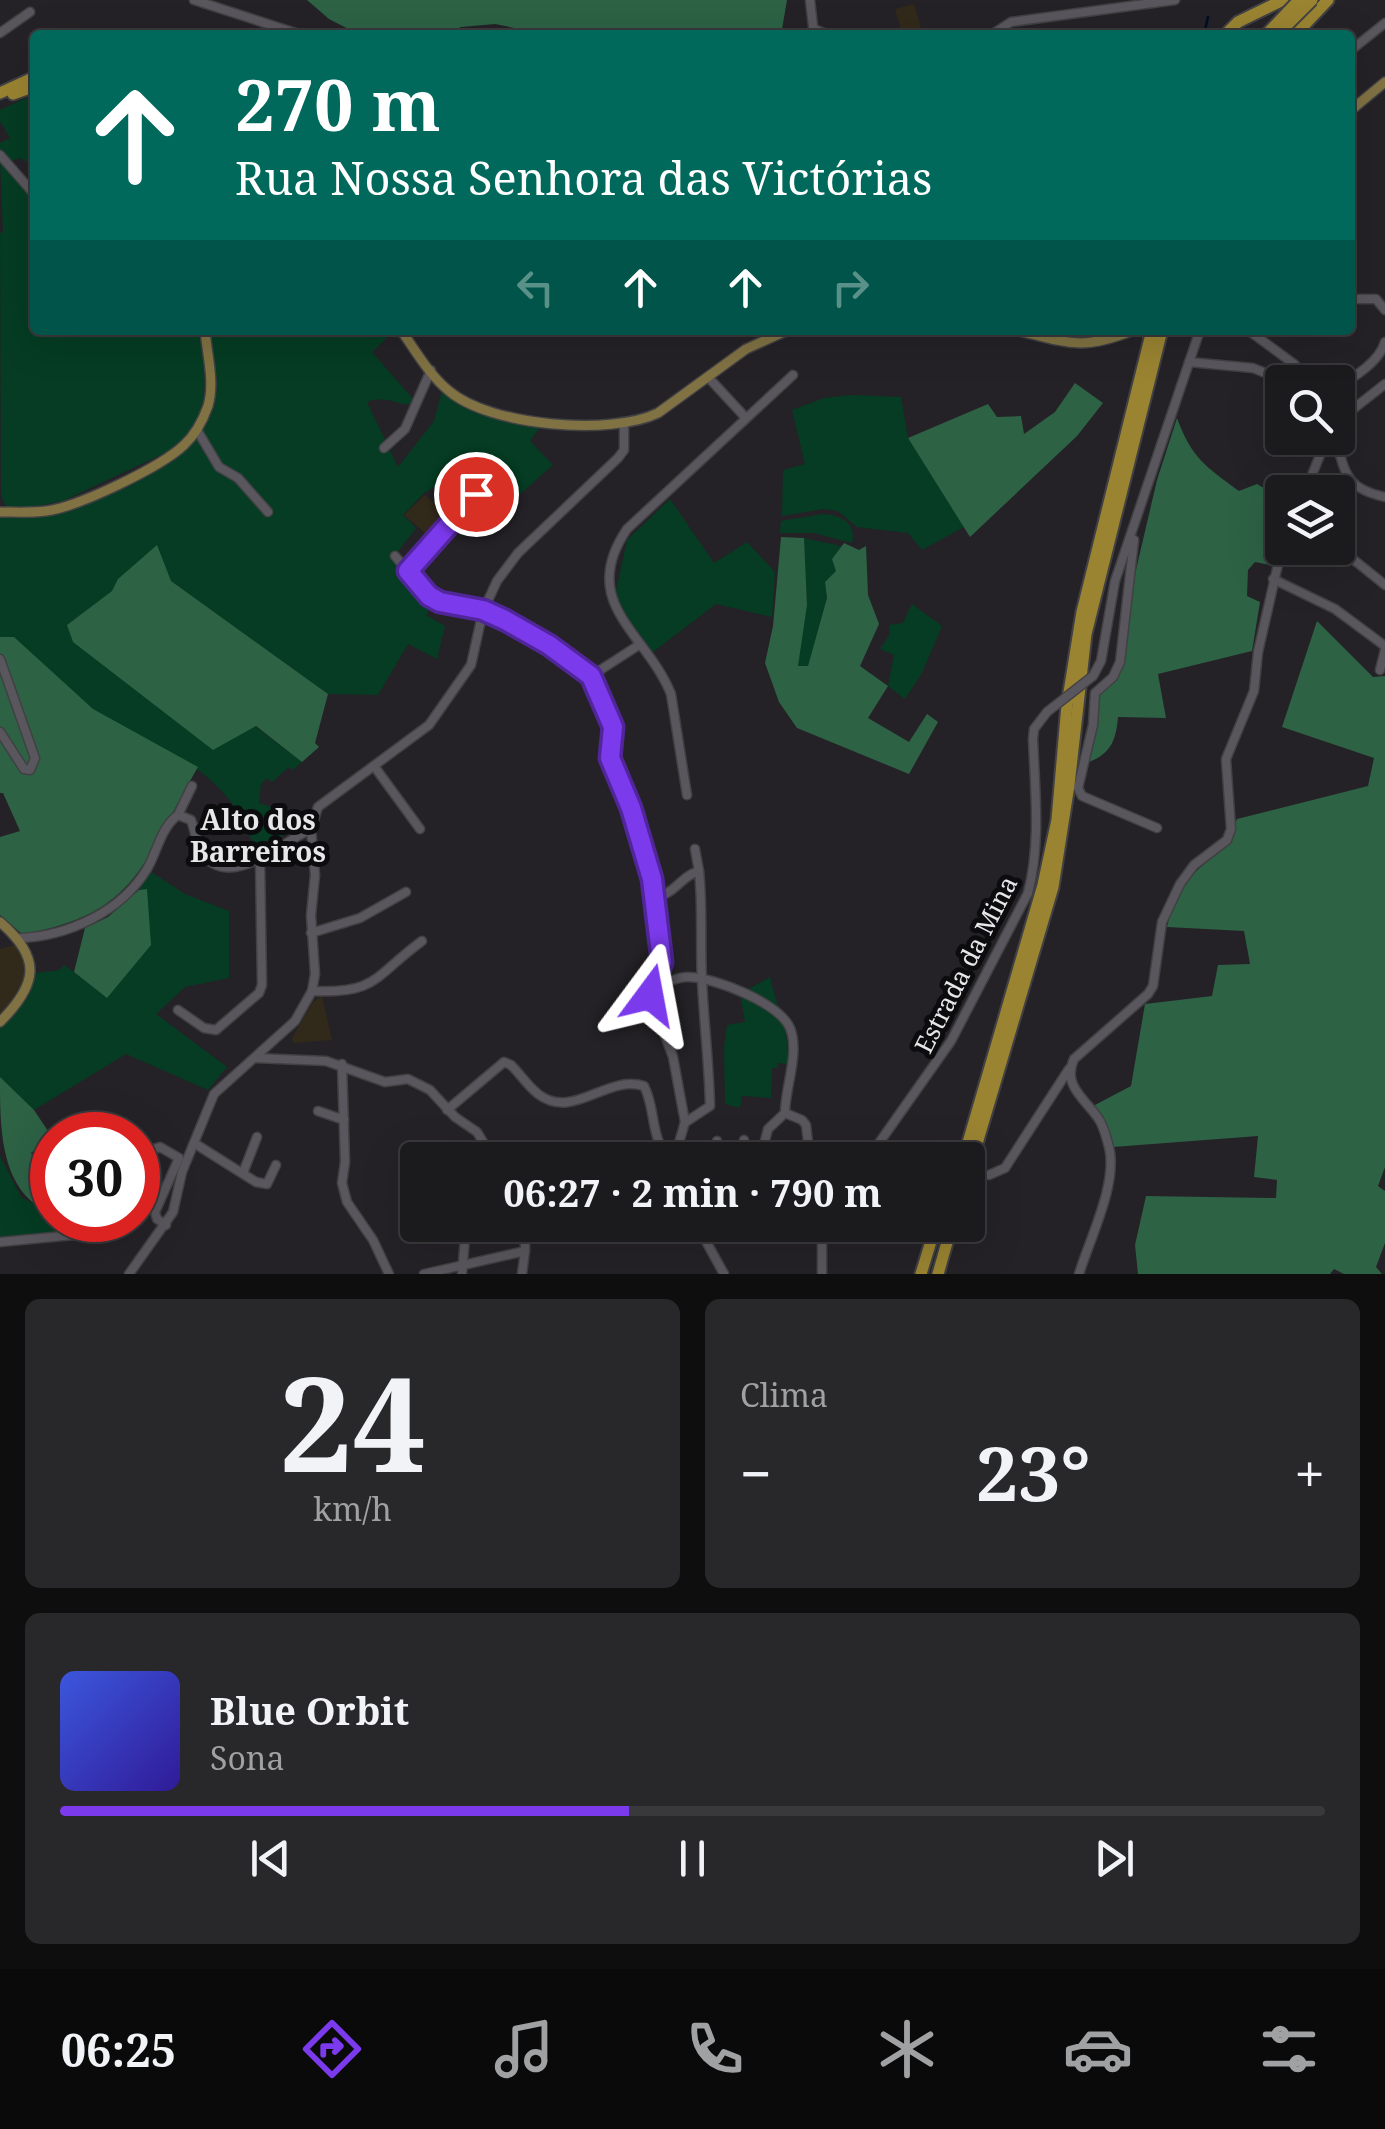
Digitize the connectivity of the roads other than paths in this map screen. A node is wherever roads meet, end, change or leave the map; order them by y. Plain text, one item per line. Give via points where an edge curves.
1 (194, 0) edge
2 (810, 0) edge
3 (1175, 0) edge
4 (1283, 0) edge
5 (1298, 0) edge
6 (1312, 0) edge
7 (1328, 0) edge
8 (30, 12) dead end
9 (1257, 15) junction
10 (1385, 23) edge
11 (287, 30) edge
12 (814, 30) edge
13 (999, 30) edge
14 (1230, 30) edge
15 (1271, 30) edge
16 (1280, 30) edge
17 (1285, 30) edge
18 (1300, 30) edge
19 (0, 33) edge
20 (1355, 47) edge
21 (30, 80) edge
22 (1385, 82) edge
23 (30, 87) edge
24 (0, 96) edge
25 (1355, 107) edge
26 (0, 156) edge
27 (30, 189) edge
28 (1358, 299) dead end
29 (1385, 310) edge
30 (206, 335) edge
31 (405, 335) edge
32 (777, 335) edge
33 (1036, 335) edge
34 (1113, 335) edge
35 (1151, 335) edge
36 (1161, 335) edge
37 (1198, 335) edge
38 (1255, 335) edge
39 (1385, 342) edge
40 (1189, 362) junction
41 (1295, 365) edge
42 (431, 370) junction
43 (1265, 373) edge
44 (793, 375) dead end
45 (1355, 375) edge
46 (708, 377) junction
47 (1385, 384) edge
48 (1355, 408) edge
49 (746, 418) junction
50 (624, 424) junction
51 (197, 430) junction
52 (384, 448) dead end
53 (1338, 455) edge
54 (476, 494) dead end
55 (1385, 497) edge
56 (1, 511) edge
57 (268, 512) dead end
58 (1134, 529) junction
59 (395, 556) dead end
60 (1355, 561) edge
61 (1277, 565) edge
62 (408, 571) junction
63 (1273, 579) junction
64 (1385, 586) edge
65 (483, 610) junction
66 (639, 645) junction
67 (1385, 648) edge
68 (0, 659) edge
69 (1380, 670) dead end
70 (591, 676) junction
71 (0, 732) edge
72 (374, 766) junction
73 (192, 786) dead end
74 (687, 795) dead end
75 (178, 815) junction
76 (1157, 828) dead end
77 (311, 829) junction
78 (420, 829) dead end
79 (695, 849) dead end
80 (260, 860) junction
81 (699, 871) junction
82 (406, 892) dead end
83 (655, 898) junction
84 (0, 922) edge
85 (312, 934) junction
86 (37, 937) junction
87 (20, 938) junction
88 (422, 941) dead end
89 (27, 948) junction
90 (658, 979) junction
91 (702, 979) junction
92 (312, 991) junction
93 (178, 1010) dead end
94 (0, 1022) edge
95 (255, 1058) junction
96 (342, 1064) junction
97 (1071, 1066) junction
98 (447, 1110) junction
99 (318, 1111) dead end
100 (785, 1113) junction
101 (344, 1120) junction
102 (685, 1122) junction
103 (256, 1137) dead end
104 (483, 1142) edge
105 (659, 1142) edge
106 (679, 1142) edge
107 (765, 1142) edge
108 (808, 1142) edge
109 (881, 1142) edge
110 (972, 1142) edge
111 (973, 1142) edge
112 (194, 1143) junction
113 (160, 1147) edge
114 (276, 1165) dead end
115 (244, 1173) junction
116 (989, 1175) dead end
117 (160, 1203) edge
118 (160, 1221) edge
119 (166, 1225) junction
120 (30, 1239) edge
121 (0, 1242) edge
122 (465, 1242) edge
123 (525, 1242) edge
124 (706, 1242) edge
125 (822, 1242) edge
126 (933, 1242) edge
127 (936, 1242) edge
128 (950, 1242) edge
129 (525, 1250) junction
130 (464, 1263) junction
131 (129, 1274) edge
132 (389, 1274) edge
133 (424, 1274) edge
134 (462, 1274) edge
135 (522, 1274) edge
136 (724, 1274) edge
137 (822, 1274) edge
138 (921, 1274) edge
139 (929, 1274) edge
140 (941, 1274) edge
141 (1079, 1274) edge

1 - 11 street
2 - 12 street
3 - 13 street via 1012,22
4 - 9 highway
5 - 15 highway, bridge
6 - 17 highway, bridge
7 - 18 highway
8 - 19 street
9 - 14 highway
9 - 16 highway
10 - 20 street
21 - 24 highway
22 - 25 main road
23 - 24 highway
26 - 27 street
28 - 29 street via 1376,299
30 - 51 main road via 211,388
31 - 42 main road
32 - 46 main road
33 - 34 main road via 1077,345
35 - 110 highway via 1082,612 1043,885
36 - 111 highway via 1086,634 1052,887
37 - 40 street, Estrada da Mina
38 - 41 street
39 - 45 street via 1382,353
40 - 43 street
40 - 58 street, Estrada da Mina
42 - 50 main road via 450,393 484,410 566,424
42 - 52 street via 405,429
44 - 49 street
46 - 49 street
46 - 50 main road via 658,414
47 - 48 street
49 - 66 street via 615,546 608,583 612,603
50 - 65 street via 624,450 518,553
51 - 56 main road via 171,455 75,503
51 - 57 street via 219,467
53 - 55 street via 1354,486
54 - 62 street
58 - 76 street via 1120,662 1095,694 1078,788 1082,796
58 - 109 street, Estrada da Mina, bridge via 1115,581 1101,661 1034,729 1037,828 1028,893 951,1041
59 - 62 street
60 - 64 street
61 - 63 street
62 - 65 street via 440,602
63 - 67 street via 1335,609
63 - 97 street via 1254,691 1226,759 1228,840 1180,884 1162,922 1148,994
65 - 70 street
65 - 72 street via 464,680 429,725
66 - 70 street
66 - 74 street via 671,694
67 - 69 street
68 - 71 street via 35,758 30,770
70 - 83 street via 613,727 610,758
72 - 77 street via 324,801
72 - 78 street
73 - 75 street
75 - 80 street via 192,820 201,850 217,865
75 - 86 street via 130,892 105,912
77 - 80 street
77 - 85 street
79 - 81 street
80 - 93 street via 259,993 216,1030
81 - 83 street
81 - 91 street
82 - 85 street
83 - 90 street
84 - 87 main road
85 - 92 street
86 - 87 street
86 - 89 street
87 - 89 main road
88 - 92 street via 364,988
89 - 94 main road via 28,984
90 - 91 street
90 - 102 street via 650,995 673,1057
91 - 100 street via 780,1013 791,1030
91 - 102 street via 710,1106
92 - 95 street via 295,1021
95 - 96 street
95 - 112 street via 214,1094
96 - 98 street via 385,1082 408,1078
96 - 101 street
97 - 116 street via 1005,1168
97 - 141 street via 1072,1086 1101,1122 1110,1152 1109,1180
98 - 104 street
98 - 105 street via 504,1062 542,1097 560,1103 622,1083 644,1086
99 - 101 street
100 - 107 street
100 - 108 street via 806,1125
101 - 132 street via 347,1202
102 - 106 street
103 - 115 street
112 - 115 street
112 - 119 street
113 - 117 street via 179,1158
114 - 115 street via 267,1184
118 - 119 street
119 - 131 street
120 - 121 street
122 - 130 street
123 - 129 street
124 - 136 street
125 - 137 street
126 - 138 highway
127 - 139 highway
128 - 140 highway
129 - 130 street
129 - 135 street
130 - 133 street
130 - 134 street

